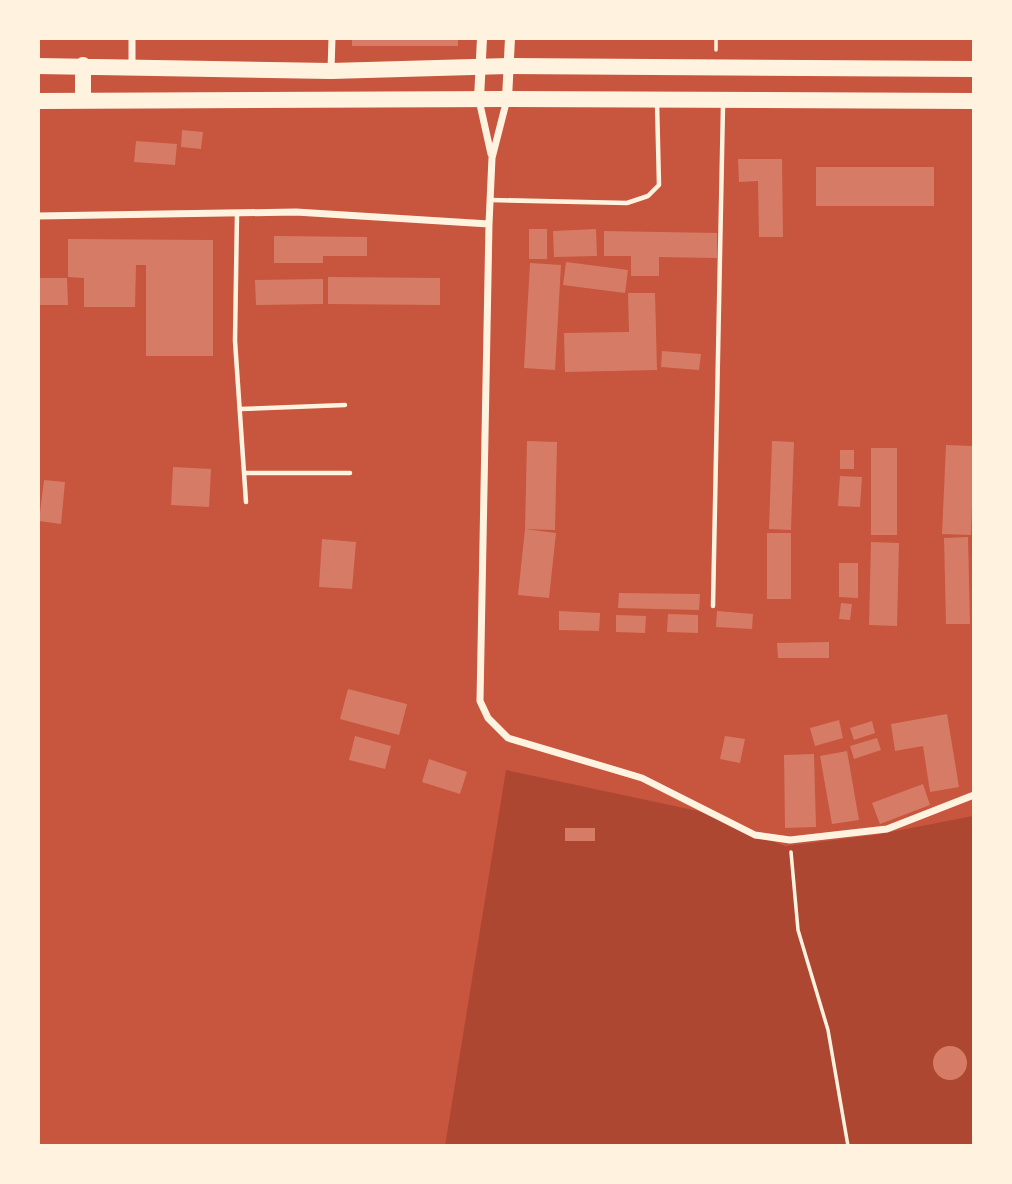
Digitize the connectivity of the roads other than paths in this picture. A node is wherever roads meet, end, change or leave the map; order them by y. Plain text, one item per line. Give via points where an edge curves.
1 (132, 38) edge
2 (332, 38) edge
3 (482, 38) edge
4 (510, 38) edge
5 (83, 65) junction
6 (132, 65) junction
7 (38, 66) edge
8 (508, 66) junction
9 (480, 68) junction
10 (974, 69) edge
11 (331, 71) junction
12 (478, 99) junction
13 (507, 99) junction
14 (723, 100) junction
15 (38, 101) edge
16 (83, 101) junction
17 (657, 101) junction
18 (974, 101) edge
19 (492, 158) junction
20 (490, 200) junction
21 (237, 214) junction
22 (38, 216) edge
23 (489, 224) junction
24 (345, 405) dead end
25 (240, 409) junction
26 (244, 473) junction
27 (350, 473) dead end
28 (246, 502) dead end
29 (713, 606) dead end
30 (974, 795) edge

1 - 6 street
2 - 11 street
3 - 9 street
4 - 8 street
5 - 6 highway
5 - 7 highway
5 - 16 highway
6 - 11 highway
8 - 9 highway
8 - 10 highway
8 - 13 street
9 - 11 highway
9 - 12 street
12 - 13 highway
12 - 16 highway
12 - 19 street
13 - 17 highway
13 - 19 street
14 - 17 highway
14 - 18 highway
14 - 29 lane
15 - 16 highway
17 - 20 lane via 659,185 648,197 627,203
19 - 20 street
20 - 23 street
21 - 22 street
21 - 23 street via 347,213
21 - 25 lane via 235,341
23 - 30 street via 480,701 488,718 508,738 642,778 755,835 790,840 887,829
24 - 25 lane
25 - 26 lane
26 - 27 lane
26 - 28 lane

